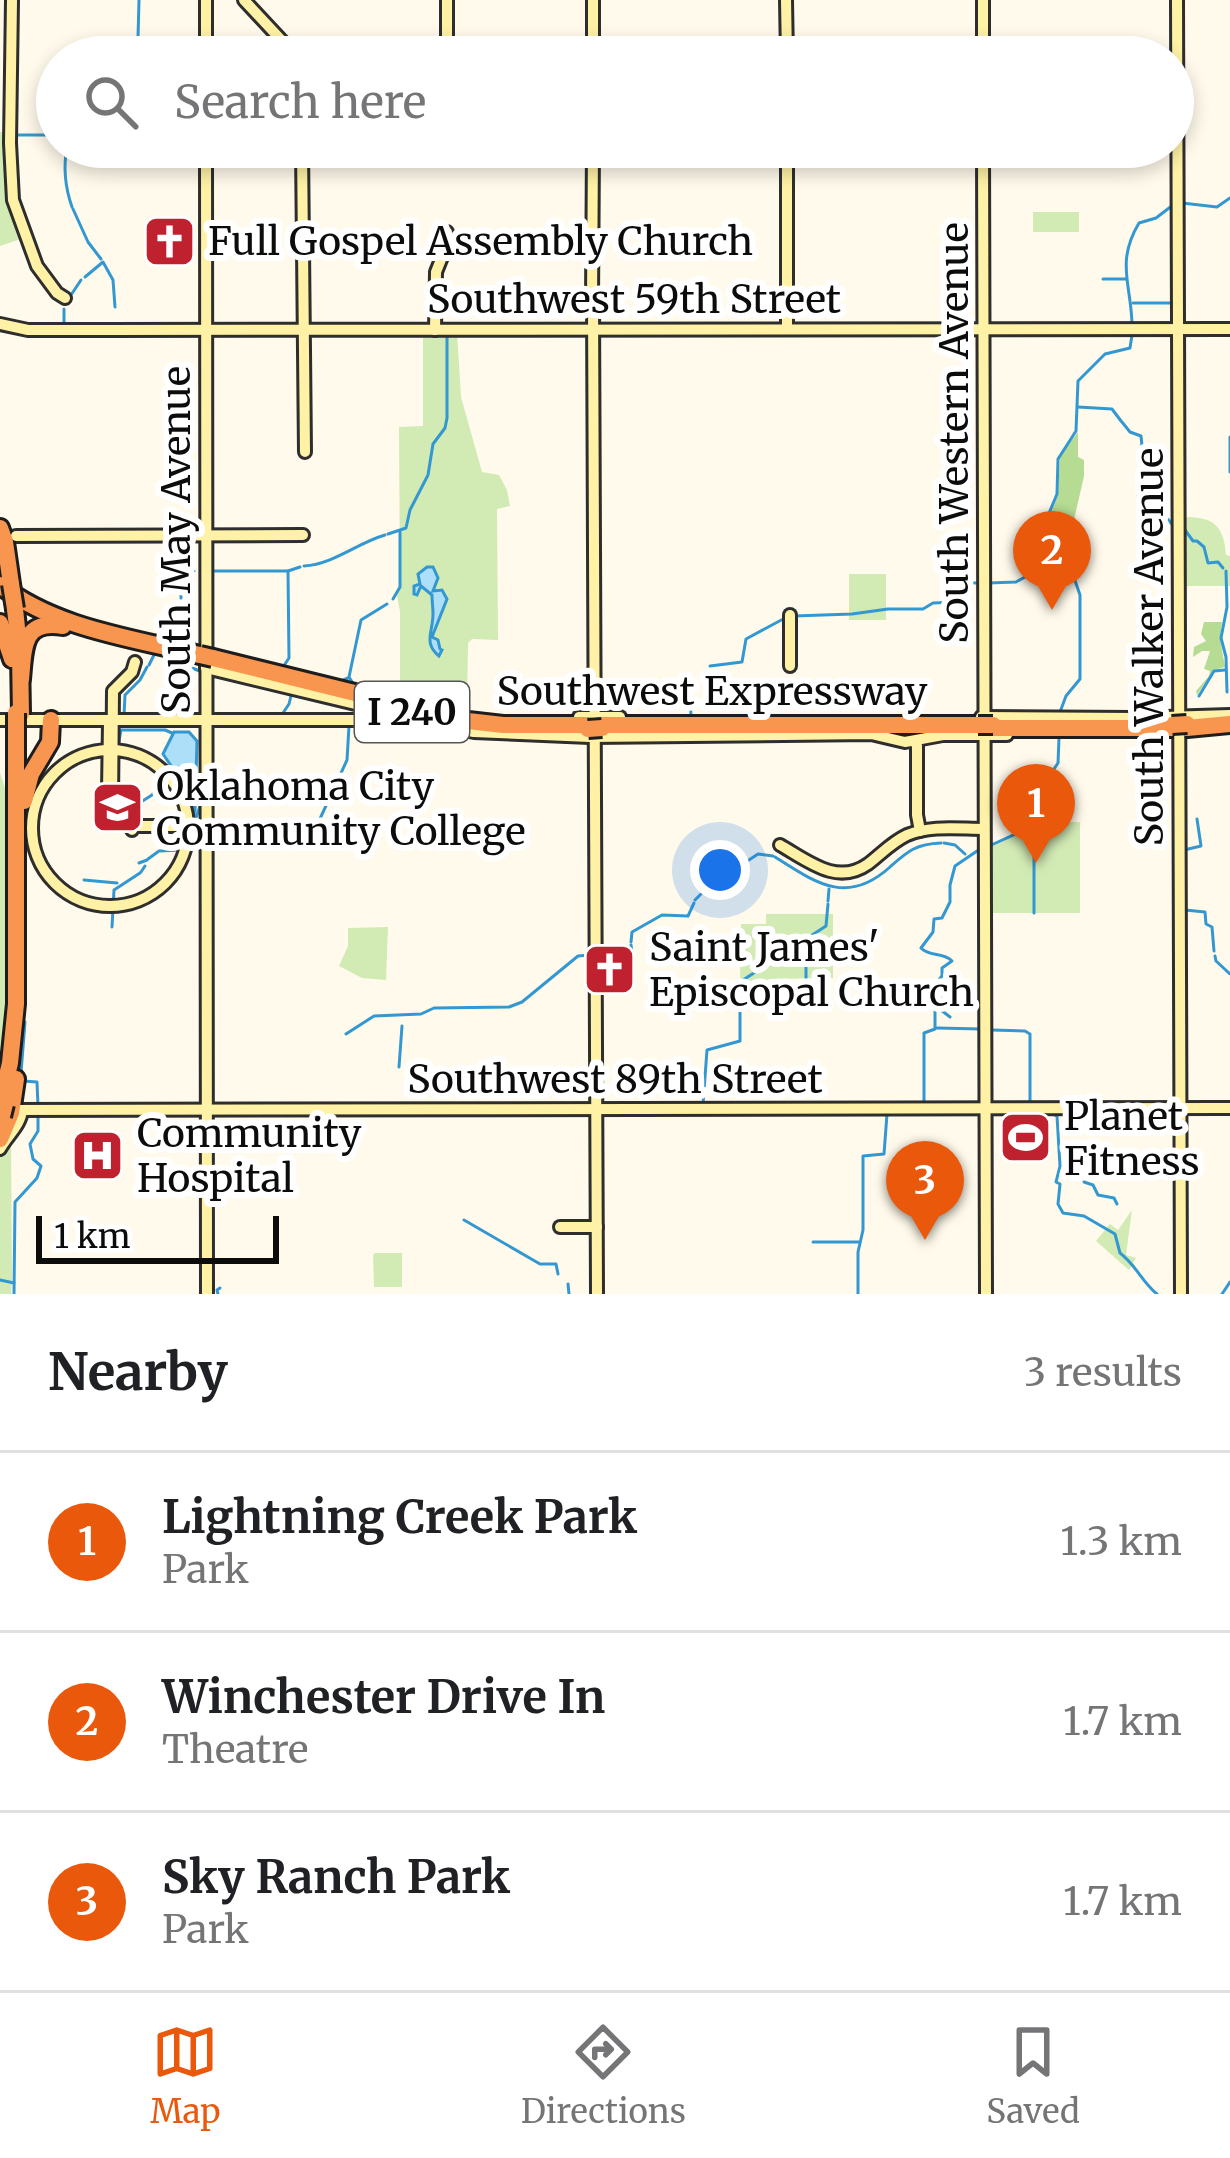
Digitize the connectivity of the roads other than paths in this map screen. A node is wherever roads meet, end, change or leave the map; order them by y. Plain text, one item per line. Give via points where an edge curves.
1 (12, 0) edge
2 (206, 0) edge
3 (244, 0) edge
4 (447, 0) edge
5 (593, 0) edge
6 (786, 0) edge
7 (982, 0) edge
8 (1177, 0) edge
9 (206, 36) edge
10 (277, 36) edge
11 (447, 36) edge
12 (593, 36) edge
13 (787, 36) edge
14 (983, 36) edge
15 (1177, 36) edge
16 (206, 168) edge
17 (302, 168) edge
18 (593, 168) edge
19 (787, 168) edge
20 (983, 168) edge
21 (1177, 168) edge
22 (447, 232) dead end
23 (65, 298) dead end
24 (0, 322) edge
25 (983, 328) junction
26 (593, 329) junction
27 (787, 329) junction
28 (1178, 329) junction
29 (1230, 329) edge
30 (206, 330) junction
31 (303, 330) junction
32 (435, 330) junction
33 (305, 452) dead end
34 (206, 536) junction
35 (303, 536) dead end
36 (5, 537) edge
37 (6, 593) edge
38 (790, 616) dead end
39 (0, 623) edge
40 (87, 630) junction
41 (150, 644) junction
42 (209, 659) junction
43 (135, 662) dead end
44 (790, 666) dead end
45 (258, 671) junction
46 (18, 675) junction
47 (289, 679) junction
48 (563, 718) junction
49 (950, 718) junction
50 (416, 720) junction
51 (206, 721) junction
52 (52, 722) junction
53 (688, 723) junction
54 (1227, 723) edge
55 (16, 725) edge
56 (723, 725) junction
57 (1034, 726) junction
58 (1142, 726) junction
59 (595, 727) junction
60 (985, 727) junction
61 (1067, 727) junction
62 (1104, 727) junction
63 (1179, 727) junction
64 (877, 728) junction
65 (532, 729) junction
66 (647, 735) junction
67 (917, 737) junction
68 (110, 738) junction
69 (0, 748) edge
70 (0, 762) edge
71 (19, 814) junction
72 (195, 828) junction
73 (984, 829) junction
74 (920, 831) junction
75 (780, 845) dead end
76 (10, 1063) junction
77 (0, 1082) edge
78 (1179, 1108) junction
79 (1230, 1108) edge
80 (595, 1109) junction
81 (984, 1109) junction
82 (5, 1110) edge
83 (205, 1110) junction
84 (0, 1139) edge
85 (0, 1149) edge
86 (560, 1227) dead end
87 (597, 1227) junction
88 (207, 1294) edge
89 (597, 1294) edge
90 (986, 1294) edge
91 (1181, 1294) edge

1 - 23 main road via 13,200 37,266
2 - 9 main road
3 - 10 main road
4 - 11 main road
5 - 12 main road
6 - 13 main road
7 - 14 main road
8 - 15 main road, South Walker Avenue
16 - 30 main road, South May Avenue
17 - 31 main road
18 - 26 main road
19 - 27 main road
20 - 25 main road, South Western Avenue
21 - 28 main road, South Walker Avenue
22 - 32 main road via 436,272
24 - 30 main road, Southwest 59th Street
25 - 27 main road, Southwest 59th Street
25 - 28 main road, Southwest 59th Street
25 - 60 main road, South Western Avenue
26 - 27 main road, Southwest 59th Street
26 - 32 main road, Southwest 59th Street
26 - 59 main road
28 - 29 main road, Southwest 59th Street
28 - 63 main road, South Walker Avenue
30 - 31 main road, Southwest 59th Street
30 - 34 main road, South May Avenue
31 - 32 main road, Southwest 59th Street
31 - 33 main road
34 - 35 main road
34 - 36 main road
34 - 42 main road, South May Avenue
36 - 37 highway
37 - 40 highway, Southwest Expressway / I 240
37 - 41 highway, Southwest Expressway / I 240
37 - 46 highway
38 - 44 main road
39 - 46 highway
40 - 41 highway, Southwest Expressway / I 240
40 - 46 highway via 34,630
41 - 42 highway, Southwest Expressway / I 240
42 - 45 main road
42 - 45 main road
42 - 47 highway, Southwest Expressway / I 240
42 - 51 main road, South May Avenue
43 - 68 main road via 112,691
45 - 47 highway
45 - 48 main road via 490,718
45 - 50 main road
46 - 55 highway
47 - 65 highway, Southwest Expressway / I 240 via 456,722
48 - 59 main road
48 - 65 highway
49 - 53 main road
49 - 60 main road
49 - 67 highway
50 - 51 main road
50 - 65 main road via 473,732
51 - 68 main road
51 - 72 main road, South May Avenue
52 - 55 main road
52 - 55 highway via 49,739 31,747
52 - 68 main road
52 - 71 highway
53 - 56 highway
53 - 59 highway, Southwest Expressway / I 240
53 - 64 highway, Southwest Expressway / I 240
53 - 66 highway
54 - 63 highway, Southwest Expressway / I 240
55 - 69 highway via 10,746
55 - 71 highway
56 - 59 highway, Southwest Expressway / I 240
56 - 67 highway, Southwest Expressway / I 240
57 - 58 main road
57 - 60 main road
57 - 60 main road
57 - 61 highway
58 - 62 highway
58 - 63 main road
59 - 65 highway, Southwest Expressway / I 240
59 - 66 main road
59 - 80 main road
60 - 61 highway, Southwest Expressway / I 240
60 - 64 highway, Southwest Expressway / I 240
60 - 67 highway, Southwest Expressway / I 240
60 - 67 main road
60 - 73 main road, South Western Avenue
61 - 62 highway, Southwest Expressway / I 240
62 - 63 highway, Southwest Expressway / I 240
63 - 78 main road, South Walker Avenue
64 - 67 highway
66 - 67 main road
67 - 74 main road
68 - 72 main road via 168,773
68 - 72 main road via 66,764 37,801 34,847 54,883 92,905 140,902 177,869
70 - 71 highway
71 - 76 highway
71 - 82 highway via 21,987
72 - 83 main road, South May Avenue
73 - 74 main road
73 - 81 main road, South Western Avenue
74 - 75 main road via 844,874
76 - 77 highway
76 - 82 highway
78 - 79 main road, Southwest 89th Street
78 - 81 main road, Southwest 89th Street
78 - 91 main road, South Walker Avenue
80 - 81 main road, Southwest 89th Street
80 - 83 main road, Southwest 89th Street
80 - 87 main road
81 - 90 main road, South Western Avenue
82 - 83 main road, Southwest 89th Street
82 - 84 highway
82 - 85 main road via 19,1122
83 - 88 main road, South May Avenue
86 - 87 main road
87 - 89 main road

